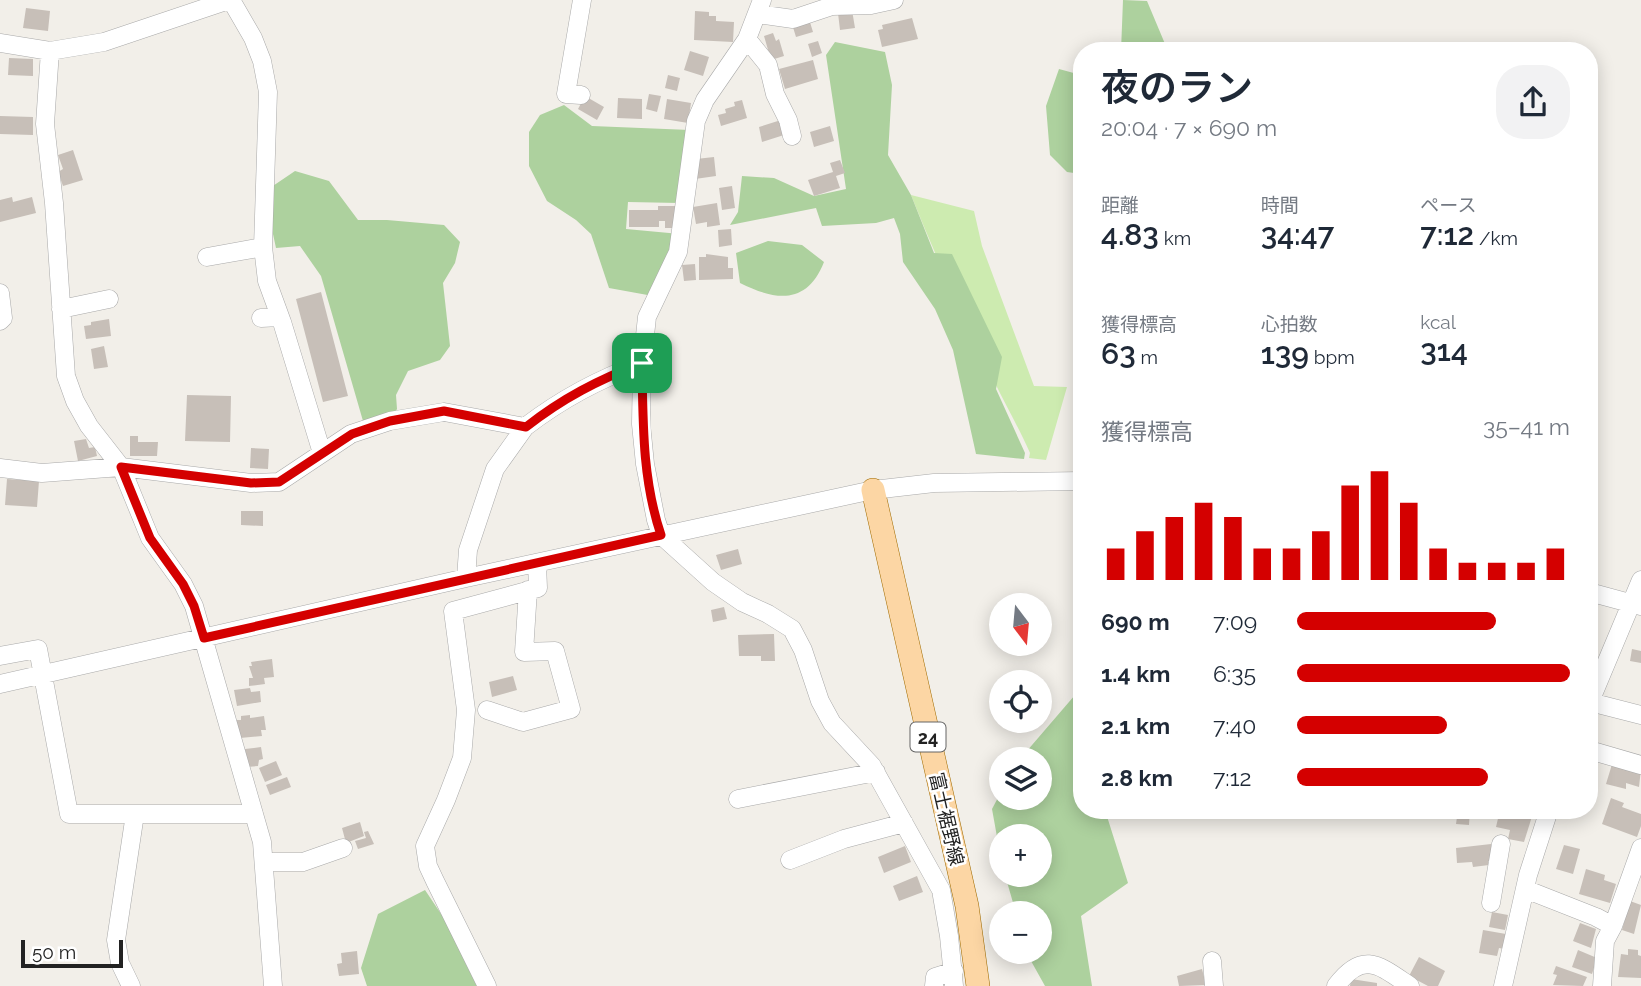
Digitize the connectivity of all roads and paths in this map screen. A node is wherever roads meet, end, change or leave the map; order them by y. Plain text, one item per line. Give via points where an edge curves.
1 (230, 0) edge
2 (582, 0) edge
3 (894, 0) edge
4 (760, 7) edge
5 (747, 39) junction
6 (0, 43) edge
7 (50, 51) junction
8 (573, 94) dead end
9 (792, 136) dead end
10 (263, 247) junction
11 (207, 257) dead end
12 (0, 293) edge
13 (109, 299) dead end
14 (61, 309) junction
15 (281, 317) junction
16 (261, 318) dead end
17 (0, 321) edge
18 (642, 363) junction
19 (526, 427) junction
20 (322, 453) junction
21 (121, 467) junction
22 (0, 468) edge
23 (1073, 481) edge
24 (873, 490) junction
25 (661, 535) junction
26 (537, 564) junction
27 (466, 578) junction
28 (1641, 580) edge
29 (528, 590) junction
30 (1598, 594) edge
31 (1636, 604) edge
32 (204, 638) junction
33 (0, 656) edge
34 (44, 674) junction
35 (0, 684) edge
36 (1598, 686) edge
37 (1598, 705) edge
38 (487, 710) dead end
39 (1641, 715) edge
40 (1598, 753) edge
41 (1641, 765) edge
42 (876, 772) junction
43 (738, 799) dead end
44 (135, 814) junction
45 (254, 814) junction
46 (1546, 819) edge
47 (904, 823) junction
48 (1501, 844) dead end
49 (343, 848) dead end
50 (1641, 848) edge
51 (790, 860) dead end
52 (265, 862) junction
53 (1525, 889) junction
54 (1491, 903) dead end
55 (1613, 926) junction
56 (1212, 961) dead end
57 (954, 979) edge
58 (131, 986) edge
59 (272, 986) edge
60 (487, 986) edge
61 (934, 986) edge
62 (978, 986) edge
63 (1214, 986) edge
64 (1336, 986) edge
65 (1410, 986) edge
66 (1503, 986) edge
67 (1602, 986) edge

1 - 7 street via 104,42
1 - 10 street via 253,38 268,93
2 - 8 street
3 - 4 street via 832,6 793,19
4 - 5 street
5 - 9 street via 768,65
5 - 18 street via 696,121 678,251 648,317
6 - 7 street
7 - 14 street via 45,124
10 - 11 street
10 - 15 street via 267,281
12 - 17 street
13 - 14 street
14 - 21 street via 66,376 75,401
15 - 16 street
15 - 20 street
18 - 19 street via 593,382
18 - 25 street via 645,464
19 - 20 street via 444,411 352,434
19 - 27 street via 495,469 468,550
20 - 21 street via 279,482 251,483
21 - 22 street via 42,473
21 - 32 street via 150,538 194,606
23 - 24 street via 934,483
24 - 25 street
24 - 62 main road, 富士裾野線 / 24 via 967,906
25 - 26 street
25 - 42 street via 713,582 792,629 832,723
26 - 27 street
26 - 29 street via 538,588
27 - 32 street
28 - 31 street
29 - 38 street via 524,652 555,651 571,709 523,722
29 - 60 street via 453,611 466,710 462,758 425,846 428,866
30 - 31 street
31 - 36 street
32 - 34 street
32 - 45 street
33 - 34 street via 38,649
34 - 35 street
34 - 44 street via 69,814
37 - 39 street
40 - 41 street
42 - 43 street
42 - 47 street
44 - 45 street
44 - 58 street via 116,940
45 - 52 street
46 - 53 street
47 - 51 street
47 - 57 street via 941,890
48 - 54 street
49 - 52 street via 303,862
50 - 55 street
52 - 59 street
53 - 55 street
53 - 66 street
55 - 67 street via 1605,941
56 - 63 street
57 - 61 street via 935,977
64 - 65 street via 1354,967 1378,964

